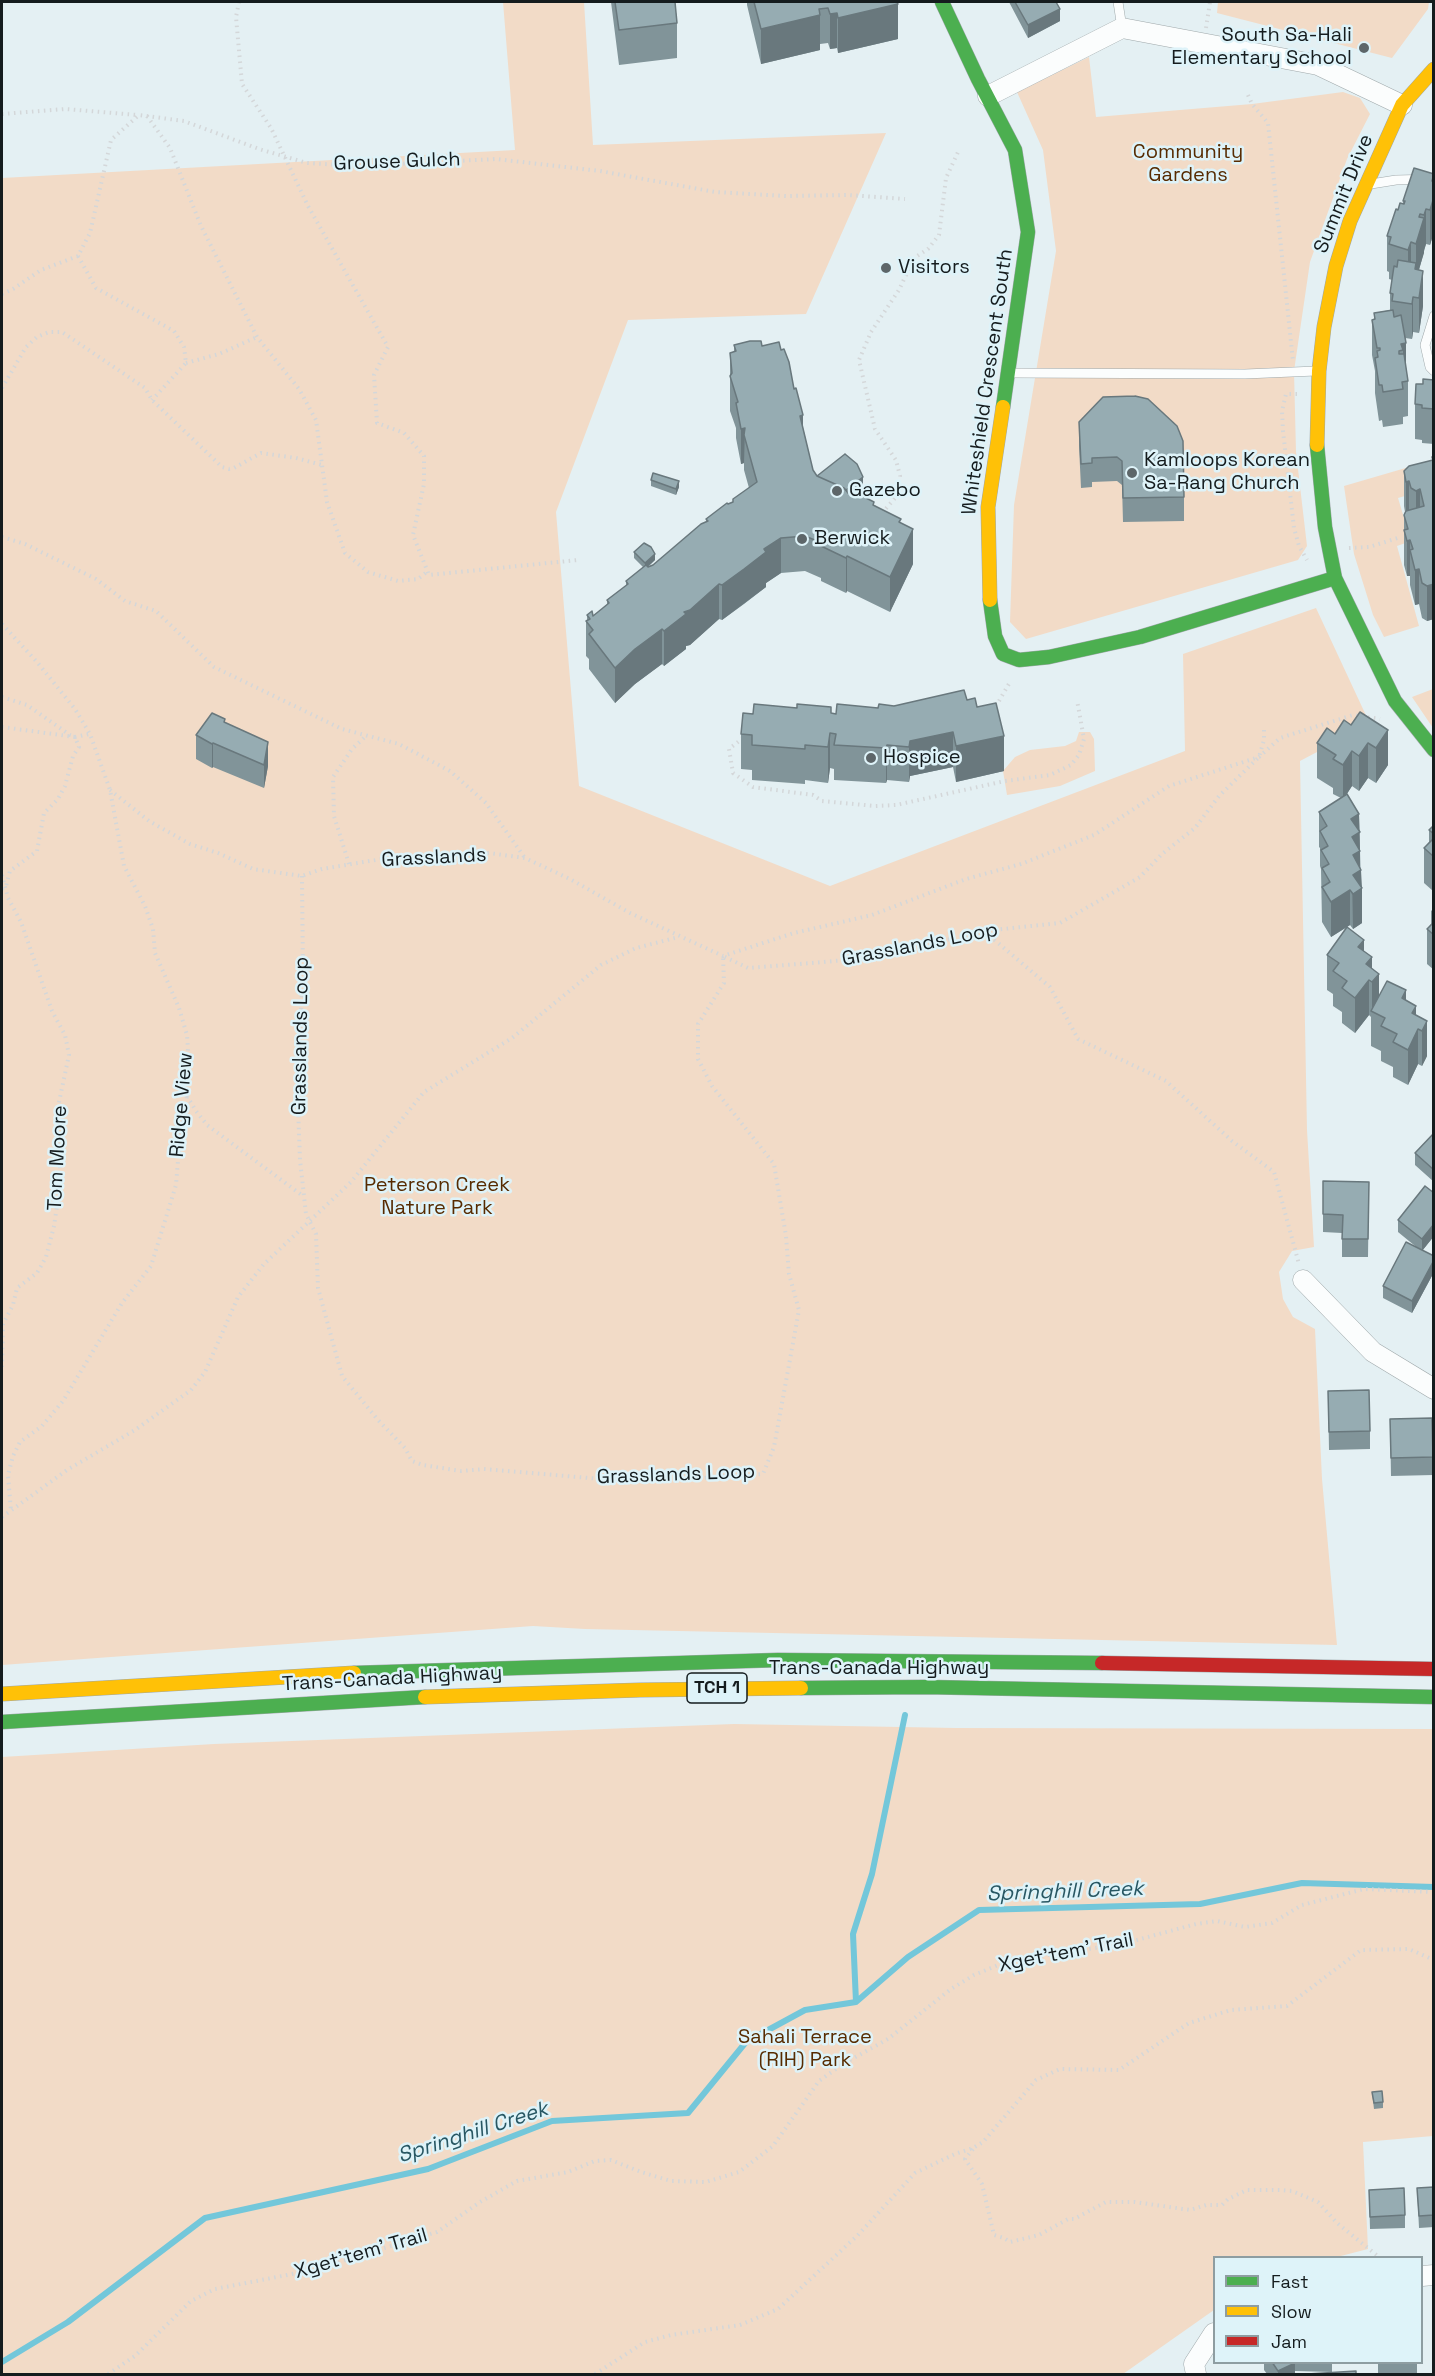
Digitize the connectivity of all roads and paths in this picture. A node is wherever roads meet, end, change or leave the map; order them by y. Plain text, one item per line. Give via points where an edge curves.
1 (239, 2) edge
2 (942, 2) edge
3 (1118, 2) edge
4 (1210, 2) edge
5 (1122, 28) junction
6 (1203, 43) junction
7 (1434, 69) edge
8 (1248, 95) dead end
9 (988, 96) junction
10 (1402, 105) junction
11 (2, 114) edge
12 (139, 115) junction
13 (147, 116) junction
14 (959, 150) dead end
15 (285, 157) junction
16 (1434, 179) edge
17 (1366, 184) junction
18 (905, 199) dead end
19 (78, 256) junction
20 (2, 294) edge
21 (1434, 316) edge
22 (257, 337) junction
23 (186, 363) junction
24 (1294, 371) junction
25 (1319, 371) junction
26 (1434, 371) edge
27 (1007, 373) junction
28 (2, 388) edge
29 (1318, 394) junction
30 (152, 400) junction
31 (322, 465) junction
32 (872, 517) edge
33 (2, 537) edge
34 (1401, 537) dead end
35 (1348, 548) dead end
36 (578, 560) dead end
37 (1307, 560) dead end
38 (428, 571) junction
39 (1335, 578) junction
40 (2, 624) edge
41 (1010, 682) dead end
42 (2, 697) edge
43 (1077, 700) dead end
44 (999, 701) dead end
45 (1389, 720) dead end
46 (1264, 726) dead end
47 (2, 727) edge
48 (90, 734) junction
49 (747, 734) edge
50 (366, 735) junction
51 (75, 737) junction
52 (1434, 750) edge
53 (1259, 757) junction
54 (110, 790) junction
55 (525, 858) junction
56 (349, 865) junction
57 (2, 875) edge
58 (302, 876) junction
59 (4, 888) edge
60 (984, 931) junction
61 (680, 937) junction
62 (723, 956) junction
63 (187, 1096) junction
64 (304, 1197) junction
65 (310, 1222) junction
66 (1304, 1280) joint
67 (2, 1367) edge
68 (1432, 1385) edge
69 (11, 1511) junction
70 (2, 1517) edge
71 (1434, 1669) edge
72 (2, 1694) edge
73 (1434, 1697) edge
74 (2, 1722) edge
75 (1434, 1892) edge
76 (1434, 1960) edge
77 (973, 2148) junction
78 (1378, 2256) edge
79 (1213, 2335) edge
80 (108, 2374) edge
81 (595, 2374) edge
82 (1196, 2374) edge

1 - 15 path via 236,17 242,84
2 - 9 main road, Whiteshield Crescent South
3 - 5 lane
4 - 6 path
5 - 6 street
5 - 9 street
6 - 10 street via 1318,65
7 - 10 main road, Summit Drive
8 - 24 path via 1268,123
9 - 27 main road, Whiteshield Crescent South via 1015,150 1028,232
10 - 17 main road, Summit Drive
11 - 12 path, Grouse Gulch via 65,109
12 - 13 path, Grouse Gulch
12 - 19 path via 111,140 90,233
13 - 15 path, Grouse Gulch via 184,121
13 - 22 path via 170,148 201,226
14 - 32 path via 946,178 939,235 914,258 859,360 875,429 896,460 900,476 896,497 882,513
15 - 18 path, Grouse Gulch via 307,163 357,166 496,159 600,171 715,192
15 - 38 path via 308,206 388,347 374,375 377,423 404,433 424,456 424,484 413,535
16 - 17 lane
17 - 25 main road, Summit Drive via 1336,266 1323,327
19 - 20 path via 41,270
19 - 23 path via 96,288 174,331 184,347
21 - 26 lane via 1425,345
22 - 23 path
22 - 31 path via 299,389 316,420
23 - 30 path
24 - 25 lane
24 - 27 lane via 1245,375
25 - 29 main road, Summit Drive
27 - 39 main road, Whiteshield Crescent South via 988,507 990,613 1003,654 1019,660 1049,657 1140,637
28 - 30 path via 26,347 38,337 62,332 145,388
29 - 37 path via 1286,394 1282,411 1294,528
29 - 39 main road, Summit Drive via 1317,440 1324,527
30 - 31 path via 222,467 229,469 261,453
31 - 38 path via 327,502 345,553 368,572 398,581 418,579
33 - 50 path via 96,579 125,601 156,610 214,667 342,729
34 - 35 path via 1370,547
36 - 38 path via 429,575
39 - 52 main road, Summit Drive via 1395,701
40 - 48 path, Ridge View via 75,709
41 - 44 path
42 - 51 path via 27,705
43 - 49 path via 1084,740 1071,765 1050,775 896,805 822,801 813,795 753,787 733,773 729,749
45 - 53 path, Grasslands Loop via 1353,715 1321,724 1280,738
46 - 53 path
47 - 51 path
48 - 51 path
48 - 54 path, Ridge View
50 - 55 path via 399,744 450,771 486,803
50 - 56 path via 333,777 334,816
51 - 59 path via 79,747 65,786 44,813 37,851 10,871
53 - 60 path, Grasslands Loop via 1219,796 1195,828 1140,877 1060,923
53 - 62 path via 1169,786 1094,835 1021,864 966,879 872,915 794,933
54 - 58 path, Grasslands via 149,821 190,844 253,868
54 - 63 path, Ridge View via 124,866 151,921 155,953 187,1035
55 - 56 path, Grasslands via 489,853 406,855
55 - 61 path, Grasslands
56 - 58 path, Grasslands
57 - 59 path, Tom Moore
58 - 64 path, Grasslands Loop via 303,976 297,1079
59 - 67 path, Tom Moore via 21,922 69,1054 56,1116 61,1180 54,1226 46,1257 37,1273 17,1288 3,1324
60 - 62 path, Grasslands Loop via 874,957 824,962 748,968
60 - 66 path via 1050,987 1078,1039 1166,1081 1232,1141 1274,1172
61 - 62 path, Grasslands
61 - 65 path via 636,948 601,965 512,1038 424,1092 351,1182
62 - 65 path, Grasslands Loop via 723,983 698,1024 698,1059 712,1086 774,1164 789,1274 799,1310 774,1447 763,1474 669,1480 639,1475 613,1480 461,1471 412,1461 342,1376 318,1288 316,1234
63 - 64 path via 207,1125
63 - 69 path, Ridge View via 176,1185 151,1266 122,1303 63,1401 42,1426 20,1442 8,1475
64 - 65 path, Grasslands Loop
65 - 69 path via 264,1264 238,1297 205,1372 190,1390
66 - 68 street via 1373,1352
69 - 70 path
71 - 72 main road, Trans-Canada Highway / TCH 1 via 778,1660 385,1671
73 - 74 main road, Trans-Canada Highway / TCH 1 via 924,1687 663,1689 386,1698
75 - 80 path, Xget'tem' Trail via 1364,1889 1302,1905 1272,1923 1245,1928 1217,1921 1122,1944 1008,1961 951,1989 888,2039 819,2081 773,2146 739,2172 706,2182 671,2181 611,2160 517,2181 437,2232 313,2270 215,2289 191,2301 135,2356
76 - 77 path via 1409,1949 1361,1950 1287,2006 1231,2010 1189,2022 1119,2070 1060,2069 1036,2080 983,2142
77 - 78 path via 965,2159 982,2184 994,2235 1010,2242 1039,2235 1106,2202 1190,2210 1222,2205 1247,2190 1266,2189 1292,2191 1318,2202
77 - 81 path via 915,2173 857,2236 778,2309 740,2325 645,2342
79 - 82 street via 1194,2364

